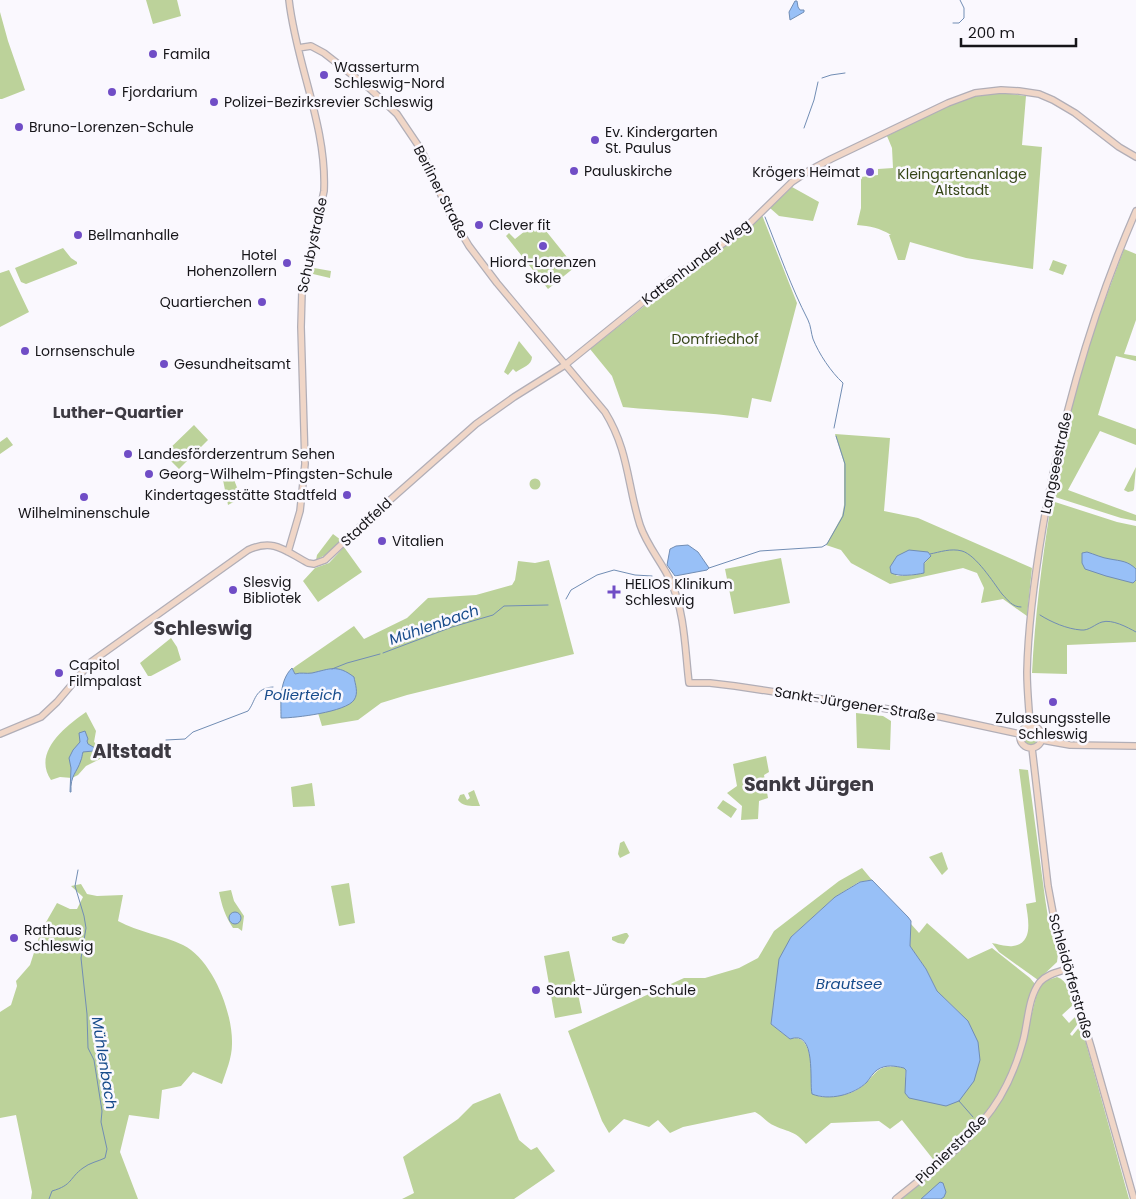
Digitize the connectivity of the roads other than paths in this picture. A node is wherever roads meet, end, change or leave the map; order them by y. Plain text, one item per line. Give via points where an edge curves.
1 (289, 0) edge
2 (298, 48) junction
3 (1133, 155) edge
4 (1136, 211) edge
5 (565, 365) junction
6 (438, 457) joint
7 (288, 552) junction
8 (689, 683) joint
9 (1030, 725) junction
10 (0, 734) edge
11 (1020, 734) junction
12 (1042, 740) junction
13 (1136, 746) edge
14 (1032, 748) junction
15 (1067, 969) junction
16 (896, 1199) edge
17 (1134, 1199) edge

1 - 2 street, Schubystraße
2 - 5 street, Berliner Straße via 311,46 324,53 397,114 422,151 447,209 469,246
2 - 7 street, Schubystraße via 322,149 324,191 302,291 306,464 300,512
3 - 5 street, Kattenhunder Weg via 1075,113 1039,94 1001,90 966,96 810,170 792,182 737,234 674,277
4 - 9 street, Langseestraße via 1096,312 1058,446 1032,603 1027,673
5 - 6 street, Kattenhunder Weg via 489,414
5 - 8 street, Berliner Straße via 605,412 622,445 641,527 671,582 677,600
6 - 7 street, Stadtfeld via 325,560 308,563
7 - 10 street, Stadtfeld via 263,544 248,550 99,656 51,709
8 - 11 street, Sankt-Jürgener-Straße via 735,686 932,716
9 - 11 street
9 - 12 street via 1040,729
11 - 14 street via 1023,744
12 - 13 street via 1070,745
12 - 14 street via 1039,746
14 - 15 street, Schleidörferstraße via 1048,886
15 - 16 street, Pionierstraße via 1049,975 1035,991 1014,1070 989,1113 948,1155
15 - 17 street, Schleidörferstraße

